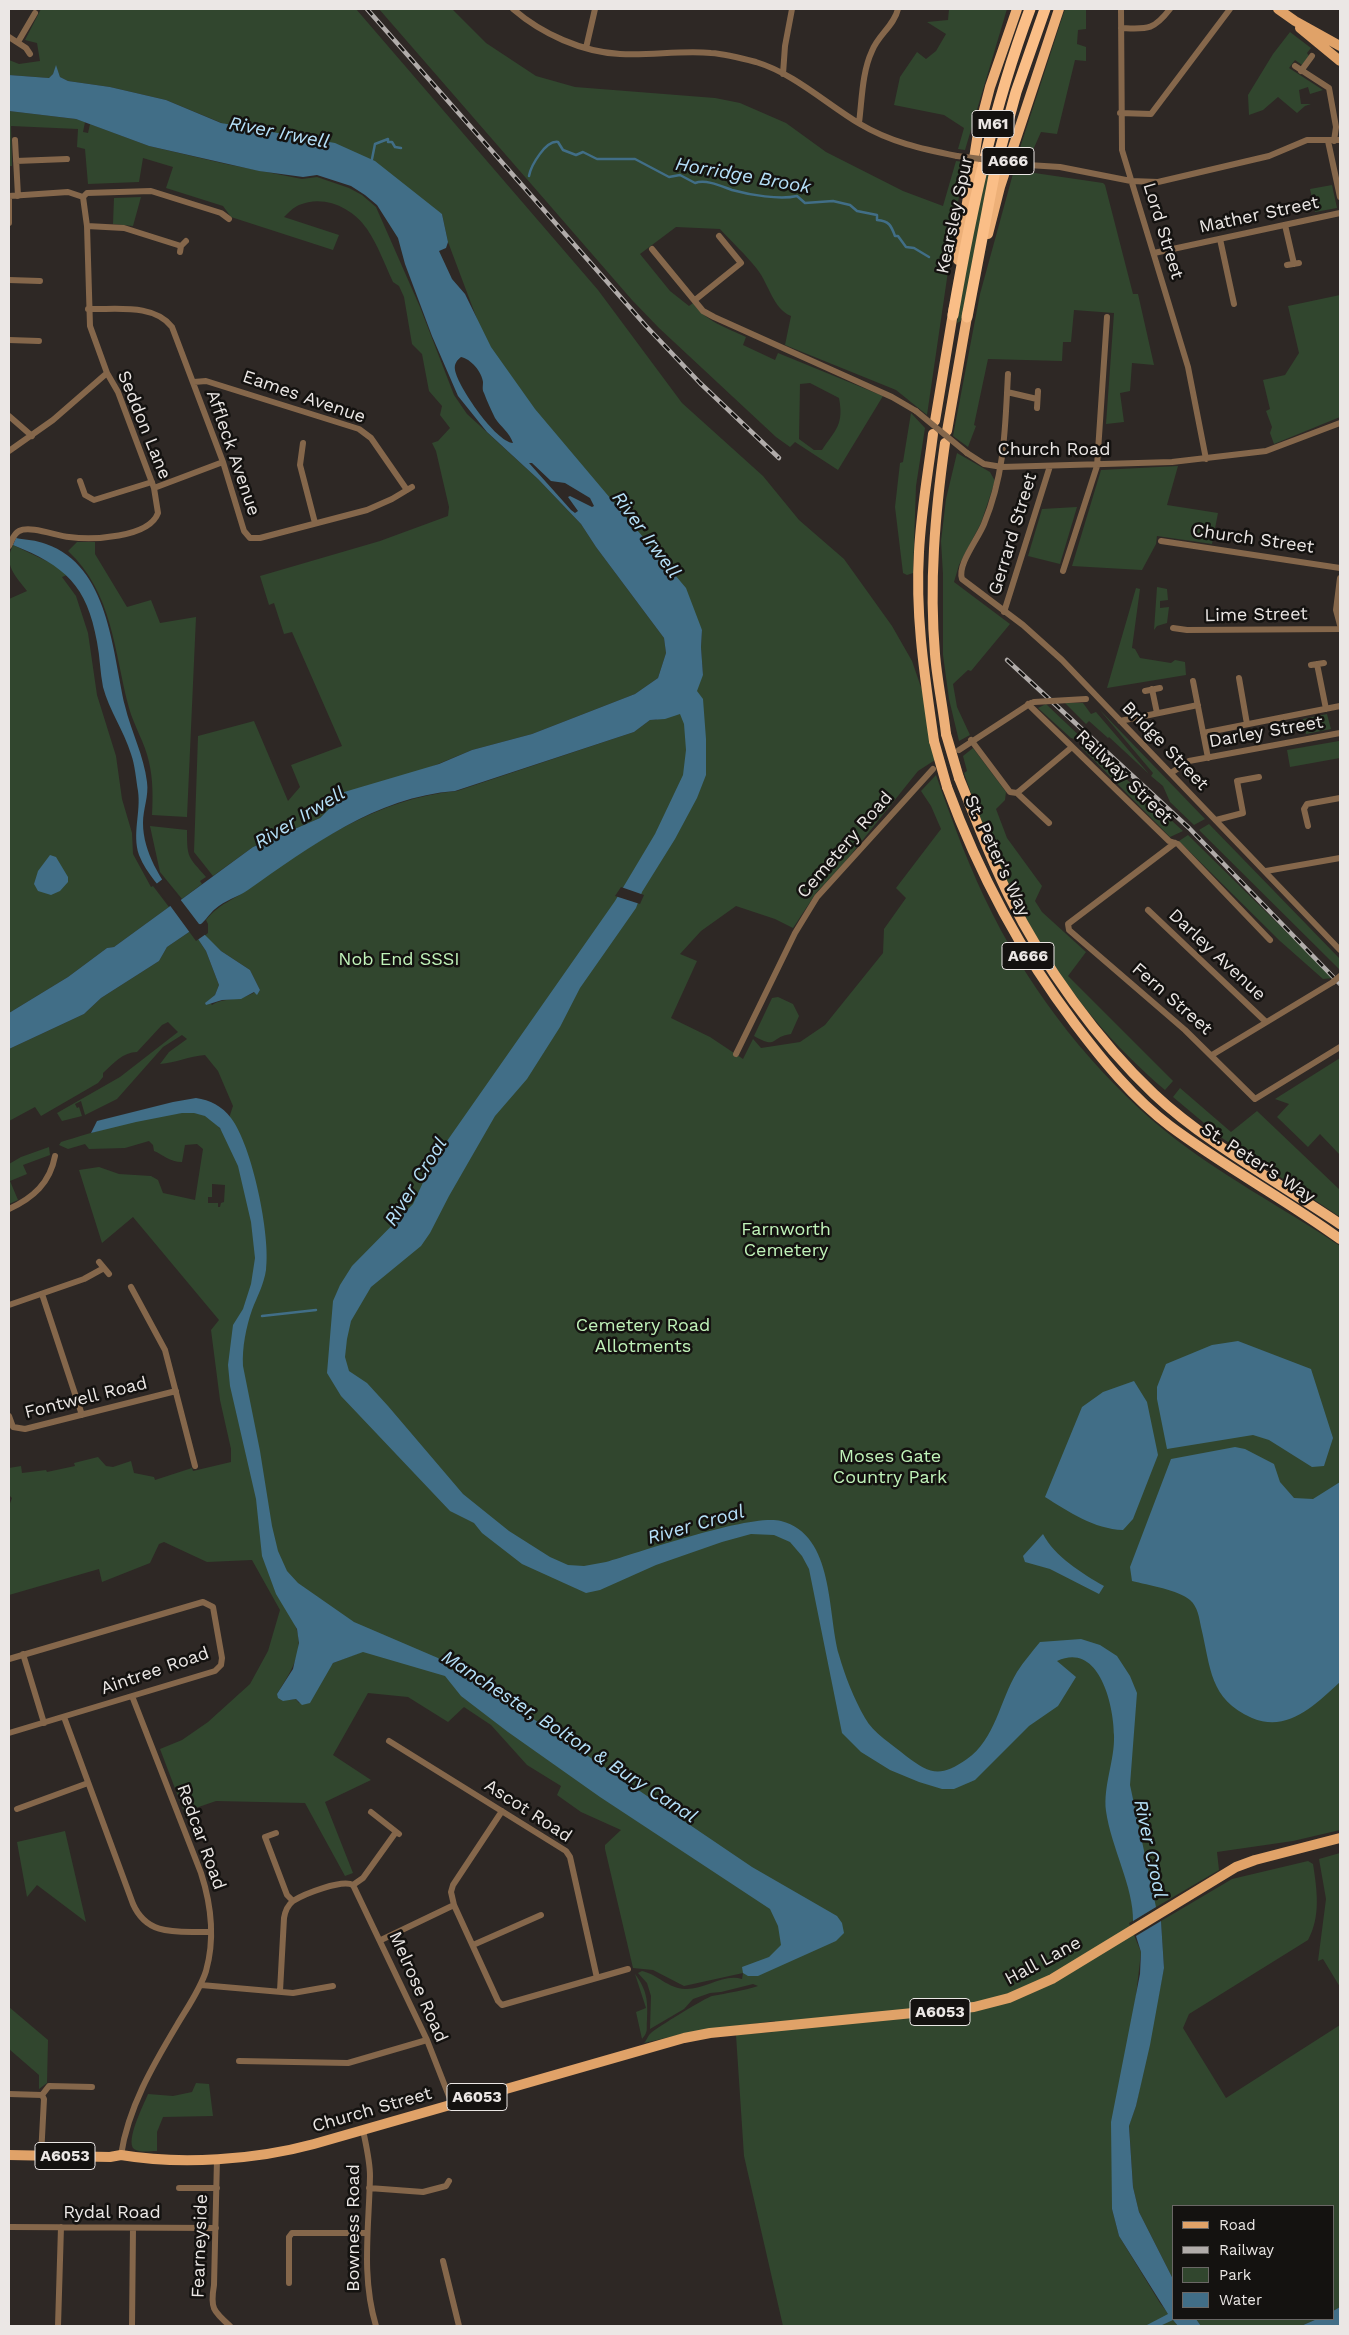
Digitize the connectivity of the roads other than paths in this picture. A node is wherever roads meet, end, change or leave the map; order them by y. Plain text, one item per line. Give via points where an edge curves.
1 (514, 9) edge
2 (595, 9) edge
3 (792, 9) edge
4 (898, 9) edge
5 (1017, 9) edge
6 (1030, 9) edge
7 (1045, 9) edge
8 (1059, 9) edge
9 (1121, 9) edge
10 (1170, 9) edge
11 (1230, 9) edge
12 (1278, 9) edge
13 (36, 13) dead end
14 (1295, 21) junction
15 (1121, 28) junction
16 (9, 37) edge
17 (1335, 41) edge
18 (18, 42) junction
19 (1340, 46) edge
20 (586, 48) junction
21 (30, 54) dead end
22 (1312, 56) dead end
23 (1340, 61) edge
24 (1294, 66) dead end
25 (1301, 71) junction
26 (783, 74) junction
27 (1120, 113) junction
28 (859, 124) junction
29 (15, 140) dead end
30 (1334, 141) edge
31 (66, 159) dead end
32 (16, 161) junction
33 (1131, 181) junction
34 (9, 196) edge
35 (18, 196) junction
36 (83, 197) junction
37 (1340, 197) edge
38 (1340, 213) edge
39 (229, 219) dead end
40 (9, 223) edge
41 (1284, 225) junction
42 (87, 226) junction
43 (720, 236) dead end
44 (1220, 239) junction
45 (182, 246) dead end
46 (652, 248) dead end
47 (1154, 253) junction
48 (1294, 264) dead end
49 (9, 280) edge
50 (40, 281) dead end
51 (695, 300) junction
52 (1234, 304) dead end
53 (88, 310) junction
54 (953, 315) junction
55 (967, 317) junction
56 (1107, 317) dead end
57 (9, 340) edge
58 (39, 341) dead end
59 (108, 373) junction
60 (1008, 374) dead end
61 (194, 382) junction
62 (1038, 391) dead end
63 (1007, 392) junction
64 (1037, 399) junction
65 (1037, 408) dead end
66 (9, 416) edge
67 (935, 421) dead end
68 (1340, 423) edge
69 (947, 430) dead end
70 (933, 434) dead end
71 (32, 436) junction
72 (303, 443) dead end
73 (945, 443) dead end
74 (9, 451) edge
75 (1206, 459) junction
76 (223, 462) junction
77 (1050, 466) junction
78 (1097, 466) junction
79 (1002, 468) junction
80 (80, 480) dead end
81 (153, 485) junction
82 (410, 488) joint
83 (315, 524) junction
84 (1160, 541) dead end
85 (9, 546) edge
86 (1340, 568) edge
87 (1063, 571) dead end
88 (1340, 578) edge
89 (1004, 612) junction
90 (1340, 627) edge
91 (1173, 628) dead end
92 (1324, 663) dead end
93 (1239, 678) dead end
94 (1193, 681) dead end
95 (1160, 688) dead end
96 (1096, 697) junction
97 (1031, 703) junction
98 (1198, 705) junction
99 (1340, 706) edge
100 (1326, 709) junction
101 (1157, 713) junction
102 (1120, 722) junction
103 (1247, 724) junction
104 (1203, 733) junction
105 (1340, 733) edge
106 (970, 740) junction
107 (1072, 747) junction
108 (959, 750) dead end
109 (1208, 758) junction
110 (933, 769) dead end
111 (1171, 774) junction
112 (1258, 777) dead end
113 (1017, 793) junction
114 (1340, 798) edge
115 (1216, 820) junction
116 (1049, 824) dead end
117 (1308, 826) dead end
118 (1175, 843) junction
119 (1340, 858) edge
120 (1266, 871) junction
121 (1148, 910) dead end
122 (1270, 940) dead end
123 (1340, 950) edge
124 (1340, 976) edge
125 (1266, 1022) junction
126 (1340, 1047) edge
127 (736, 1054) dead end
128 (1212, 1054) junction
129 (55, 1156) dead end
130 (9, 1209) edge
131 (1340, 1224) edge
132 (1340, 1238) edge
133 (109, 1274) dead end
134 (131, 1288) dead end
135 (42, 1294) junction
136 (137, 1298) junction
137 (130, 1302) dead end
138 (9, 1305) edge
139 (176, 1391) junction
140 (9, 1416) edge
141 (82, 1416) junction
142 (193, 1456) junction
143 (184, 1458) dead end
144 (195, 1466) dead end
145 (23, 1654) junction
146 (9, 1659) edge
147 (132, 1696) junction
148 (64, 1717) junction
149 (44, 1723) junction
150 (9, 1733) edge
151 (389, 1741) dead end
152 (88, 1783) junction
153 (17, 1809) dead end
154 (502, 1811) junction
155 (371, 1812) dead end
156 (276, 1833) dead end
157 (1340, 1838) edge
158 (353, 1885) junction
159 (293, 1902) junction
160 (454, 1905) junction
161 (541, 1915) dead end
162 (211, 1932) junction
163 (381, 1940) junction
164 (473, 1946) junction
165 (628, 1969) dead end
166 (597, 1978) junction
167 (201, 1985) junction
168 (333, 1986) dead end
169 (280, 1991) junction
170 (735, 2029) joint
171 (427, 2040) junction
172 (239, 2061) dead end
173 (82, 2079) dead end
174 (81, 2087) junction
175 (92, 2087) dead end
176 (9, 2094) edge
177 (42, 2095) junction
178 (452, 2104) junction
179 (363, 2130) junction
180 (121, 2155) junction
181 (9, 2156) edge
182 (41, 2156) junction
183 (217, 2159) junction
184 (449, 2181) dead end
185 (179, 2188) dead end
186 (217, 2188) junction
187 (369, 2188) junction
188 (9, 2227) edge
189 (60, 2227) junction
190 (133, 2228) junction
191 (216, 2228) junction
192 (366, 2233) junction
193 (443, 2261) dead end
194 (288, 2284) dead end
195 (58, 2326) edge
196 (132, 2326) edge
197 (230, 2326) edge
198 (376, 2326) edge
199 (459, 2326) edge

1 - 20 street via 525,20 549,33
2 - 20 street
3 - 26 street
4 - 28 street via 872,51
5 - 54 highway, A666 via 978,134
6 - 54 highway, Kearsley Spur / M61 via 991,131
7 - 55 highway, Kearsley Spur / M61 via 1016,92 996,165
8 - 55 highway, A666 via 1000,187
9 - 15 street, Lord Street
10 - 15 street via 1151,28
11 - 27 street via 1151,114
12 - 14 main road
13 - 18 street
14 - 17 main road
14 - 23 main road
15 - 27 street, Lord Street
16 - 18 street
17 - 19 main road
18 - 21 street
20 - 26 street via 618,54 712,53 758,63
22 - 25 street
24 - 25 street
25 - 30 street via 1329,88 1336,127
26 - 28 street
27 - 33 street, Lord Street via 1122,150
28 - 33 street, bridge via 896,142 957,156 1060,167
29 - 32 street
30 - 33 street via 1307,140 1276,154 1165,181
30 - 37 street
31 - 32 street
32 - 35 street
33 - 47 street, Lord Street
34 - 35 street
34 - 40 street
35 - 36 street via 68,192
36 - 39 street via 87,193 151,191 221,212
36 - 42 street, Seddon Lane
38 - 41 street, Mather Street
41 - 44 street, Mather Street
41 - 48 street
42 - 45 street via 124,228
42 - 53 street, Seddon Lane
43 - 51 street via 741,263
44 - 47 street, Mather Street
44 - 52 street
46 - 51 street, Church Road
47 - 75 street, Lord Street via 1190,373
49 - 50 street
51 - 79 street, Church Road, bridge via 714,317 916,410 967,453 984,464
53 - 59 street, Seddon Lane via 93,337
53 - 61 street, Affleck Avenue via 146,311 162,317 172,327
54 - 67 highway, A666
55 - 69 highway, A666
56 - 78 street
57 - 58 street
59 - 71 street
59 - 81 street, Seddon Lane
60 - 63 street
61 - 76 street, Affleck Avenue
61 - 82 street, Eames Avenue via 206,381 359,429 371,438
62 - 64 street
63 - 64 street
63 - 79 street
64 - 65 street
66 - 71 street
68 - 75 street, Church Road via 1266,451
70 - 132 highway, St. Peter's Way / A666, bridge via 919,551 921,651 934,741 947,787 993,897 1040,978 1102,1060 1144,1104 1223,1164
71 - 74 street
72 - 83 street via 305,452 300,465
73 - 131 highway, St. Peter's Way / A666, bridge via 935,518 932,610 946,734 959,778 1009,896 1050,968 1110,1047 1153,1094 1178,1115
75 - 78 street, Church Road
76 - 81 street
76 - 83 street, Affleck Avenue via 244,531 250,538
77 - 78 street, Church Road
77 - 79 street, Church Road
77 - 89 street, Gerrard Street
78 - 87 street
79 - 89 street, Bridge Street via 985,523 960,574 965,583
80 - 81 street via 85,495 94,500
81 - 85 street, Seddon Lane via 157,517 150,524 131,532 76,538 26,529 15,534
82 - 83 street, Affleck Avenue via 374,507
84 - 86 street, Church Street
88 - 90 street via 1336,610
89 - 96 street, Bridge Street via 1037,637
90 - 91 street, Lime Street
92 - 100 street via 1314,665
93 - 103 street
94 - 98 street
95 - 101 street via 1148,690
96 - 97 street, bridge
96 - 102 street, Bridge Street
97 - 106 street
97 - 107 street, Railway Street
98 - 101 street
98 - 104 street
99 - 100 street
100 - 103 street
101 - 102 street
102 - 111 street, Bridge Street
103 - 104 street
104 - 109 street
105 - 109 street, Darley Street
106 - 108 street
106 - 113 street via 1010,792
107 - 113 street
107 - 118 street, Railway Street via 1169,841
109 - 111 street, Darley Street via 1184,763
110 - 127 street, Cemetery Road via 817,898 795,933
111 - 115 street, Bridge Street
112 - 115 street via 1237,781 1243,813
113 - 116 street
114 - 117 street via 1307,804 1304,809
115 - 120 street, Bridge Street
118 - 122 street, Railway Street
118 - 128 street, Fern Street via 1068,924 1069,930
119 - 120 street
120 - 123 street, Bridge Street
121 - 125 street, Darley Avenue
124 - 125 street, bridge
125 - 128 street
126 - 128 street, Fern Street via 1255,1099
129 - 130 street via 35,1195
133 - 135 street via 101,1265 84,1279
134 - 136 street
135 - 138 street
135 - 141 street
136 - 137 street
136 - 139 street via 165,1350
139 - 141 street, Fontwell Road
139 - 142 street
140 - 141 street, Fontwell Road via 13,1427 20,1430
142 - 143 street
142 - 144 street
145 - 146 street, Aintree Road
145 - 147 street, Aintree Road via 199,1602 211,1604 222,1658 219,1669
145 - 149 street
147 - 148 street, Aintree Road
147 - 162 street, Redcar Road via 201,1873 207,1893
148 - 149 street, Aintree Road
148 - 152 street
149 - 150 street, Aintree Road
151 - 154 street, Ascot Road
152 - 153 street
152 - 162 street via 141,1919 157,1929
154 - 160 street via 453,1885
154 - 166 street, Ascot Road via 568,1854
155 - 158 street via 398,1833 363,1878
156 - 159 street via 265,1837 287,1895
157 - 170 main road, Hall Lane / A6053 via 1242,1865 1052,1979 1009,1998 958,2010
158 - 159 street via 340,1882
158 - 163 street, Melrose Road
159 - 169 street via 284,1918
160 - 163 street
160 - 164 street
161 - 164 street
162 - 167 street, Redcar Road via 209,1958
163 - 171 street, Melrose Road
164 - 166 street via 502,2005
165 - 166 street
167 - 169 street
167 - 180 street, Redcar Road via 143,2087
168 - 169 street via 293,1993
170 - 178 main road, Church Street / A6053 via 684,2038
171 - 172 street via 348,2062
171 - 178 street, Melrose Road
173 - 174 street
174 - 175 street
174 - 177 street via 49,2086
176 - 177 street
177 - 182 street
178 - 179 main road, Church Street / A6053
179 - 183 main road, Church Street / A6053 via 280,2152
179 - 187 street, Bowness Road via 369,2163
180 - 182 main road, Church Street / A6053
180 - 183 main road, Church Street / A6053
181 - 182 main road, Church Street / A6053
183 - 186 street, Fearneyside
184 - 187 street via 446,2186 423,2192
185 - 186 street
186 - 191 street, Fearneyside
187 - 192 street, Bowness Road
188 - 189 street, Rydal Road
189 - 190 street, Rydal Road
189 - 195 street
190 - 191 street, Rydal Road
190 - 196 street
191 - 197 street, Fearneyside via 212,2304 218,2316
192 - 194 street via 292,2233 289,2237
192 - 198 street, Bowness Road via 368,2289
193 - 199 street

